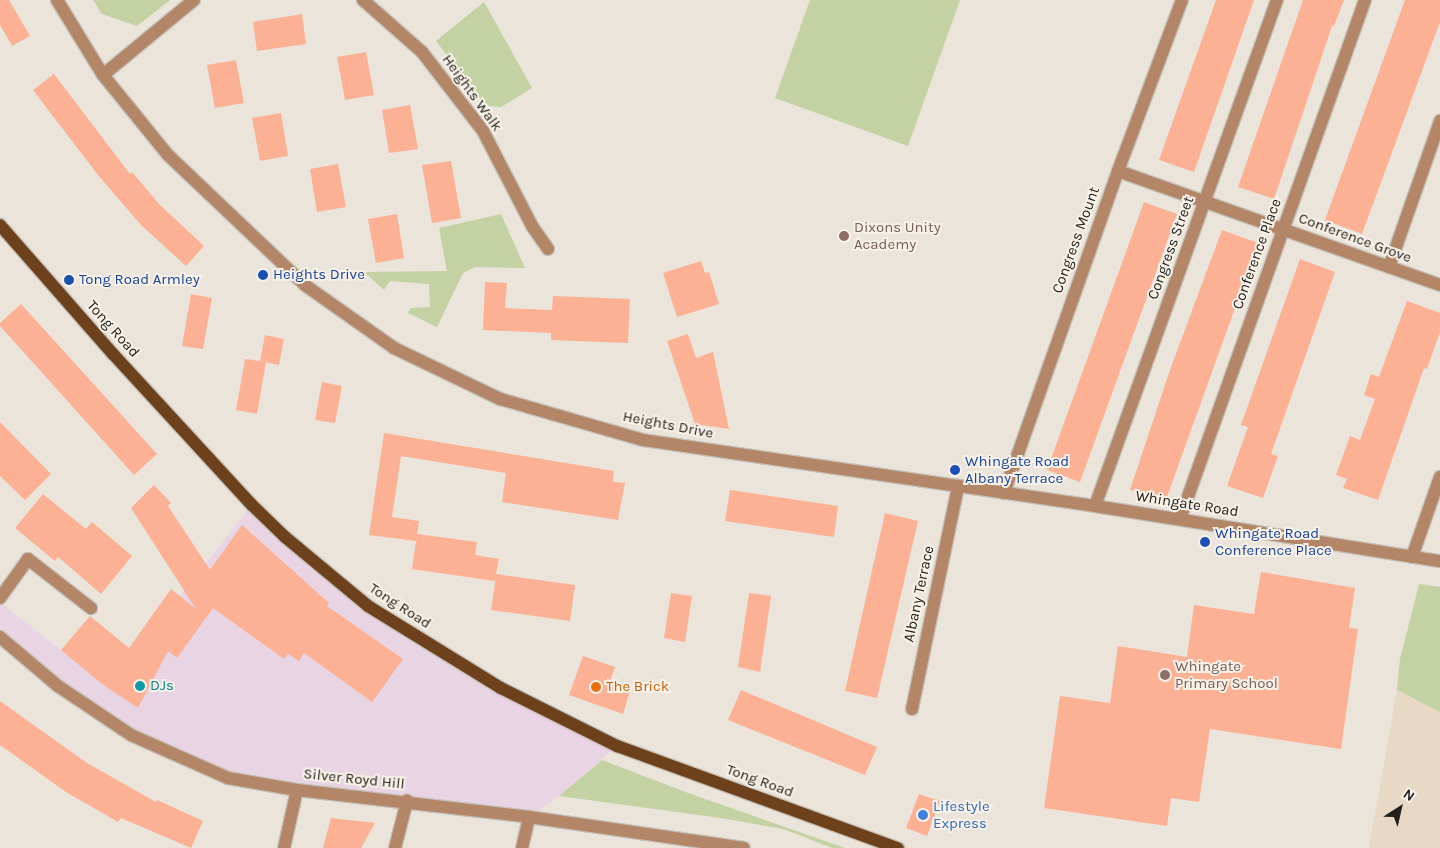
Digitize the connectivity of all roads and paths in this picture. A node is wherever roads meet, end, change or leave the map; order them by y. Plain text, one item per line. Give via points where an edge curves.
1 (57, 0) edge
2 (194, 0) edge
3 (363, 0) edge
4 (1182, 0) edge
5 (1277, 0) edge
6 (1365, 0) edge
7 (103, 75) junction
8 (1440, 121) edge
9 (1118, 171) junction
10 (1204, 202) junction
11 (0, 225) edge
12 (1283, 229) junction
13 (548, 249) dead end
14 (1389, 267) junction
15 (1440, 285) edge
16 (1440, 477) edge
17 (958, 486) junction
18 (1004, 493) junction
19 (1095, 506) junction
20 (1180, 519) junction
21 (1412, 557) junction
22 (1440, 561) edge
23 (0, 598) edge
24 (91, 608) dead end
25 (0, 637) edge
26 (912, 709) dead end
27 (297, 790) junction
28 (406, 801) junction
29 (529, 817) junction
30 (284, 848) edge
31 (395, 848) edge
32 (522, 848) edge
33 (744, 848) edge
34 (898, 848) edge

1 - 7 street, Heights Drive
2 - 7 street
3 - 13 street, Heights Walk via 422,52 483,131 532,226
4 - 9 street, Congress Mount
5 - 10 street, Congress Street
6 - 12 street, Conference Place
7 - 17 street, Heights Drive via 168,155 305,285 394,348 492,395 643,440
8 - 14 street
9 - 10 street, Conference Grove
9 - 18 street, Congress Mount
10 - 12 street, Conference Grove
10 - 19 street, Congress Street
11 - 34 main road, Tong Road via 252,505 368,606 501,688 617,746
12 - 14 street, Conference Grove
12 - 20 street, Conference Place
14 - 15 street, Conference Grove
16 - 21 street
17 - 18 street, Whingate Road
17 - 26 street, Albany Terrace
18 - 19 street, Whingate Road
19 - 20 street, Whingate Road
20 - 21 street, Whingate Road
21 - 22 street, Whingate Road
23 - 24 street via 28,559
25 - 27 street, Silver Royd Hill via 58,686 131,735 228,778
27 - 28 street, Silver Royd Hill
27 - 30 street
28 - 29 street, Silver Royd Hill
28 - 31 street
29 - 32 street
29 - 33 street, Silver Royd Hill

